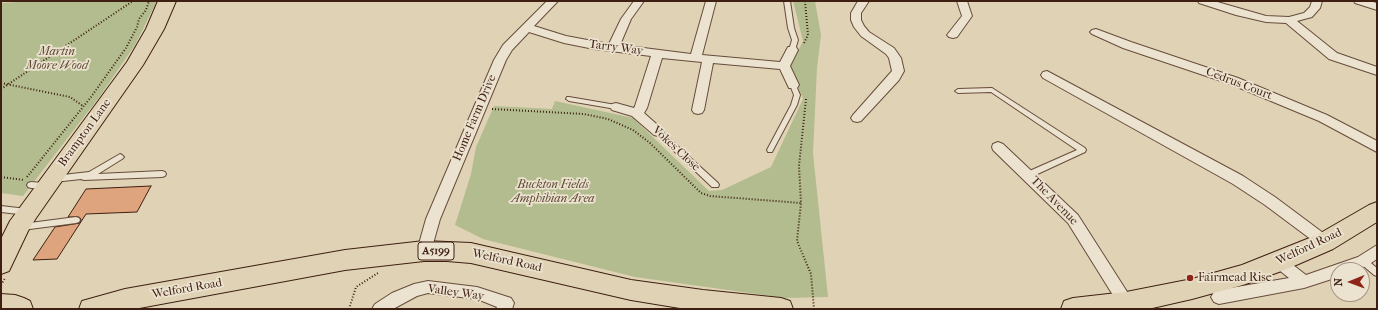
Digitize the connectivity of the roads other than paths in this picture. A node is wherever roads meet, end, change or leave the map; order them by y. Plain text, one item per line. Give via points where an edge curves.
1 (167, 1) edge
2 (553, 1) edge
3 (640, 1) edge
4 (711, 1) edge
5 (787, 1) edge
6 (864, 1) edge
7 (962, 1) edge
8 (1203, 1) edge
9 (1317, 1) edge
10 (1359, 1) edge
11 (1377, 7) edge
12 (1289, 20) junction
13 (526, 28) junction
14 (1096, 32) dead end
15 (953, 35) dead end
16 (613, 48) junction
17 (796, 49) joint
18 (657, 54) junction
19 (695, 58) junction
20 (708, 59) junction
21 (784, 66) junction
22 (1377, 72) edge
23 (1046, 75) dead end
24 (794, 85) joint
25 (958, 91) dead end
26 (569, 99) dead end
27 (616, 107) joint
28 (698, 110) dead end
29 (636, 113) junction
30 (857, 118) dead end
31 (658, 132) joint
32 (998, 147) dead end
33 (1377, 147) edge
34 (770, 150) dead end
35 (120, 157) dead end
36 (162, 174) dead end
37 (1028, 175) junction
38 (84, 177) junction
39 (39, 182) junction
40 (715, 185) dead end
41 (1, 209) edge
42 (1377, 211) edge
43 (23, 220) junction
44 (76, 220) dead end
45 (1325, 242) junction
46 (424, 251) junction
47 (1377, 251) edge
48 (1363, 261) joint
49 (1280, 262) junction
50 (1, 264) edge
51 (1330, 273) edge
52 (1377, 273) edge
53 (1304, 282) junction
54 (1219, 297) dead end
55 (1126, 303) junction
56 (686, 304) edge
57 (1, 305) edge
58 (21, 309) edge
59 (91, 309) edge
60 (380, 309) edge
61 (504, 309) edge
62 (781, 309) edge
63 (1073, 309) edge

1 - 39 main road, Brampton Lane via 155,29 134,65
2 - 13 street, Home Farm Drive
3 - 16 street via 626,18
4 - 19 street
5 - 17 lane
6 - 30 street via 856,14 859,27 890,51 895,58 898,71
7 - 15 street via 967,16
8 - 12 street via 1259,18
9 - 12 street via 1315,8 1308,15
10 - 11 street
12 - 22 street via 1333,56
13 - 16 street, Tarry Way via 564,39
13 - 46 street, Home Farm Drive via 507,48 491,79 433,219
14 - 33 street, Cedrus Court via 1234,81 1323,118
16 - 18 street, Tarry Way
17 - 21 street
18 - 19 street, Tarry Way
18 - 29 street via 641,108
19 - 20 street, Tarry Way
20 - 21 street, Tarry Way
20 - 28 street
21 - 24 street
23 - 45 street via 1238,180
24 - 34 lane via 794,105
25 - 37 lane via 992,90 1083,150
26 - 27 lane, Vokes Close
27 - 29 street, Vokes Close
29 - 31 street, Vokes Close
31 - 40 lane, Vokes Close
32 - 37 street, The Avenue
35 - 38 lane
36 - 38 lane
37 - 55 street, The Avenue via 1073,218
38 - 39 lane
39 - 43 main road, Brampton Lane
41 - 43 lane
42 - 45 main road, Welford Road
43 - 44 lane via 39,226
43 - 50 main road, Brampton Lane
45 - 49 main road, Welford Road
46 - 56 main road, Welford Road / A5199 via 471,253
46 - 59 main road, Welford Road / A5199 via 345,260 125,300
47 - 48 street
48 - 52 lane
49 - 53 street
49 - 55 main road, Welford Road via 1192,289
51 - 53 street
53 - 54 street
55 - 63 main road, Welford Road
56 - 62 main road, Welford Road / A5199
57 - 58 main road
60 - 61 street, Valley Way via 414,290 428,287 477,293 506,304

